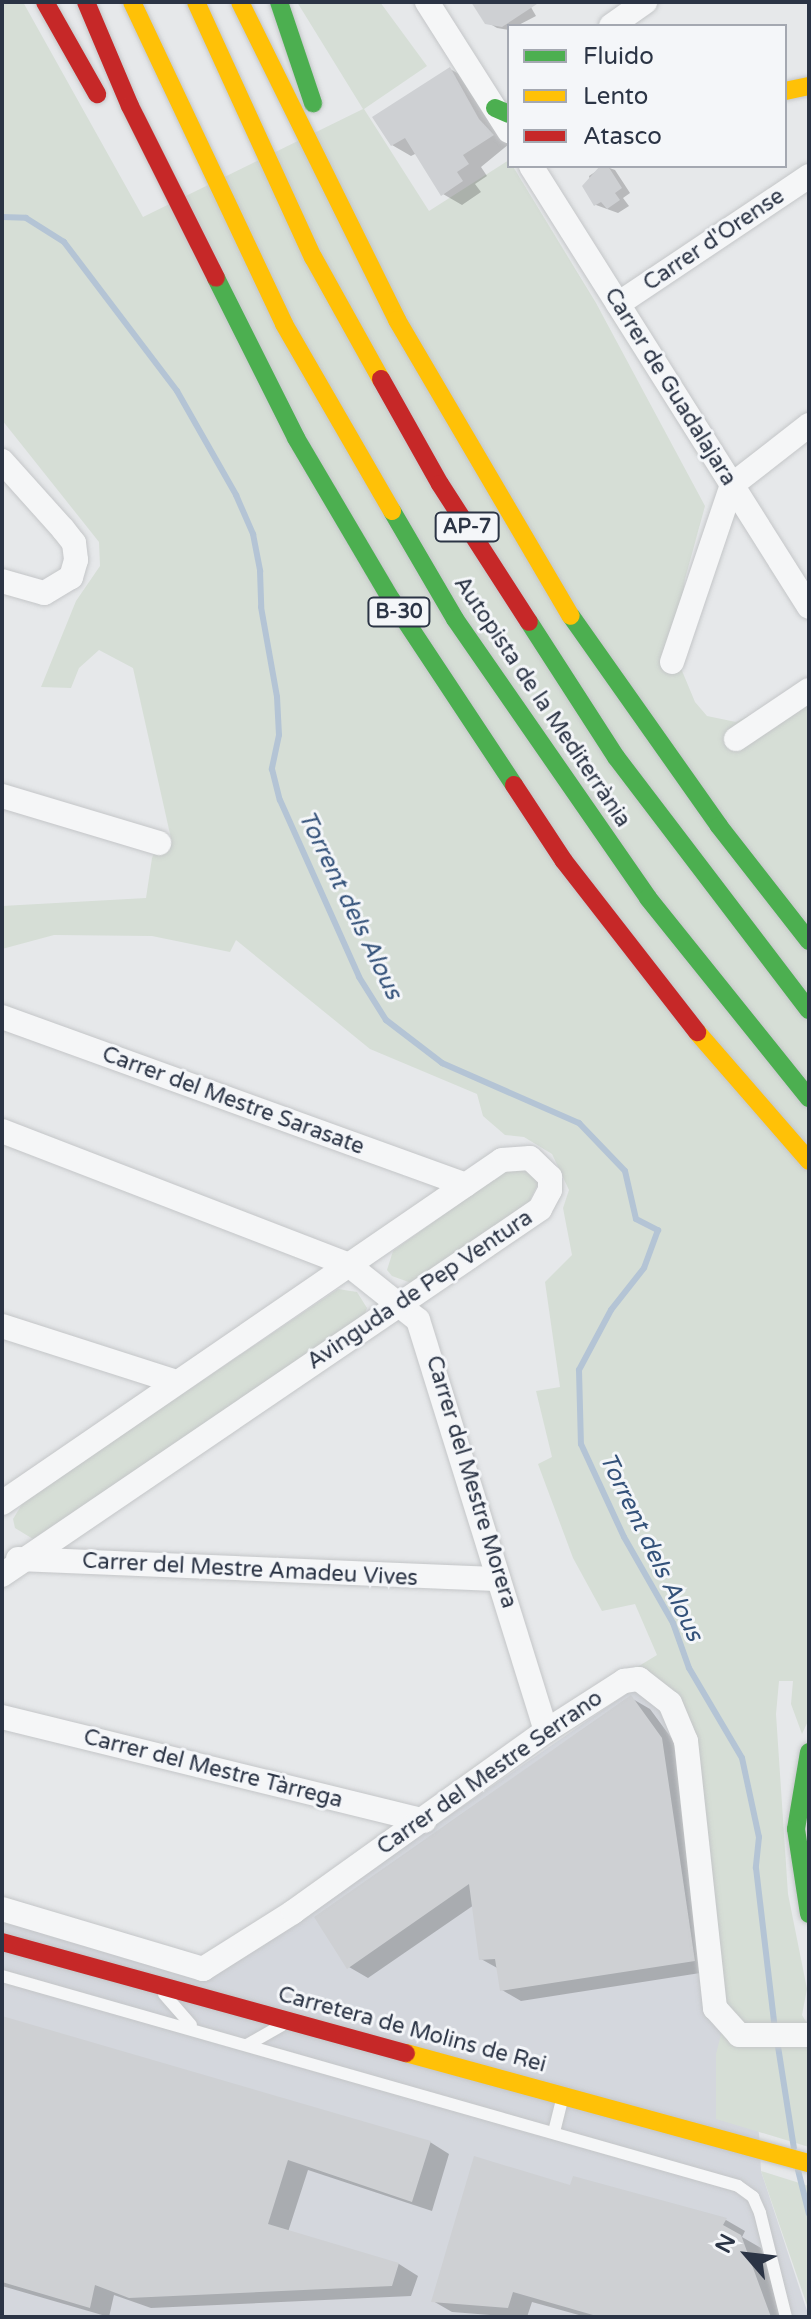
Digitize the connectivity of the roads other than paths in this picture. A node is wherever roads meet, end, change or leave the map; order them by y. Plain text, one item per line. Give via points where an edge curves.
1 (45, 2) edge
2 (86, 2) edge
3 (132, 2) edge
4 (196, 2) edge
5 (240, 2) edge
6 (279, 2) edge
7 (427, 2) edge
8 (645, 2) edge
9 (614, 24) edge
10 (809, 86) edge
11 (787, 91) edge
12 (504, 107) edge
13 (109, 118) dead end
14 (532, 168) edge
15 (809, 176) edge
16 (195, 282) dead end
17 (618, 304) junction
18 (448, 409) junction
19 (809, 425) edge
20 (296, 438) junction
21 (2, 461) edge
22 (732, 485) junction
23 (2, 581) edge
24 (809, 607) edge
25 (672, 662) dead end
26 (809, 690) edge
27 (736, 739) dead end
28 (2, 796) edge
29 (159, 843) dead end
30 (809, 941) edge
31 (809, 1010) edge
32 (2, 1017) edge
33 (809, 1098) edge
34 (2, 1131) edge
35 (809, 1161) edge
36 (465, 1185) junction
37 (349, 1265) junction
38 (398, 1305) junction
39 (2, 1326) edge
40 (176, 1382) junction
41 (2, 1503) edge
42 (12, 1557) edge
43 (2, 1575) edge
44 (499, 1579) junction
45 (2, 1717) edge
46 (546, 1731) junction
47 (809, 1752) edge
48 (424, 1821) junction
49 (2, 1909) edge
50 (809, 1914) edge
51 (2, 1942) edge
52 (2, 1976) edge
53 (160, 1987) junction
54 (287, 2022) junction
55 (193, 2027) junction
56 (808, 2035) edge
57 (247, 2045) junction
58 (564, 2096) junction
59 (554, 2132) junction
60 (809, 2163) edge
61 (786, 2317) edge

1 - 13 main road
2 - 20 main road, B-30 via 130,106
3 - 33 main road, Autopista de la Mediterrània / AP-7 via 284,324 455,619 648,898
4 - 31 main road, Autopista de la Mediterrània / AP-7 via 313,257 440,484 616,757
5 - 18 main road via 340,211
6 - 18 main road via 340,172
7 - 12 street
8 - 9 street
10 - 11 main road
14 - 17 street, Carrer de Guadalajara
15 - 17 street, Carrer d'Orense
16 - 20 main road via 237,355
17 - 22 street, Carrer de Guadalajara
18 - 30 main road via 577,625 719,826
19 - 22 street
20 - 35 main road, B-30 via 458,704 564,861 702,1038
21 - 23 street via 74,543 76,560 71,577 44,593
22 - 24 street, Carrer de Guadalajara
22 - 25 street
26 - 27 street
28 - 29 street
32 - 36 street, Carrer del Mestre Sarasate
34 - 37 street, Carrer del Mestre Morera
36 - 37 street, Avinguda de Pep Ventura
36 - 38 street, Avinguda de Pep Ventura via 516,1156 543,1167 550,1190 540,1209
37 - 38 street, Carrer del Mestre Morera
37 - 40 street, Avinguda de Pep Ventura
38 - 42 street, Avinguda de Pep Ventura
38 - 44 street, Carrer del Mestre Morera via 425,1329
39 - 40 street
40 - 41 street, Avinguda de Pep Ventura
42 - 43 street, Avinguda de Pep Ventura
42 - 44 street, Carrer del Mestre Amadeu Vives
44 - 46 street, Carrer del Mestre Morera
45 - 48 street, Carrer del Mestre Tàrrega
46 - 48 street, Carrer del Mestre Serrano
46 - 56 street, Carrer del Mestre Serrano via 624,1681 648,1683 670,1703 686,1741 715,2008 726,2025 752,2038
47 - 50 main road via 796,1829
48 - 49 street, Carrer del Mestre Serrano via 203,1969
51 - 53 main road, Carretera de Molins de Rei
52 - 55 lane
53 - 54 main road, Carretera de Molins de Rei
53 - 55 lane
54 - 57 lane
54 - 58 main road, Carretera de Molins de Rei
55 - 57 lane
57 - 59 lane
58 - 59 lane
58 - 60 main road, Carretera de Molins de Rei
59 - 61 lane via 716,2178 753,2197

